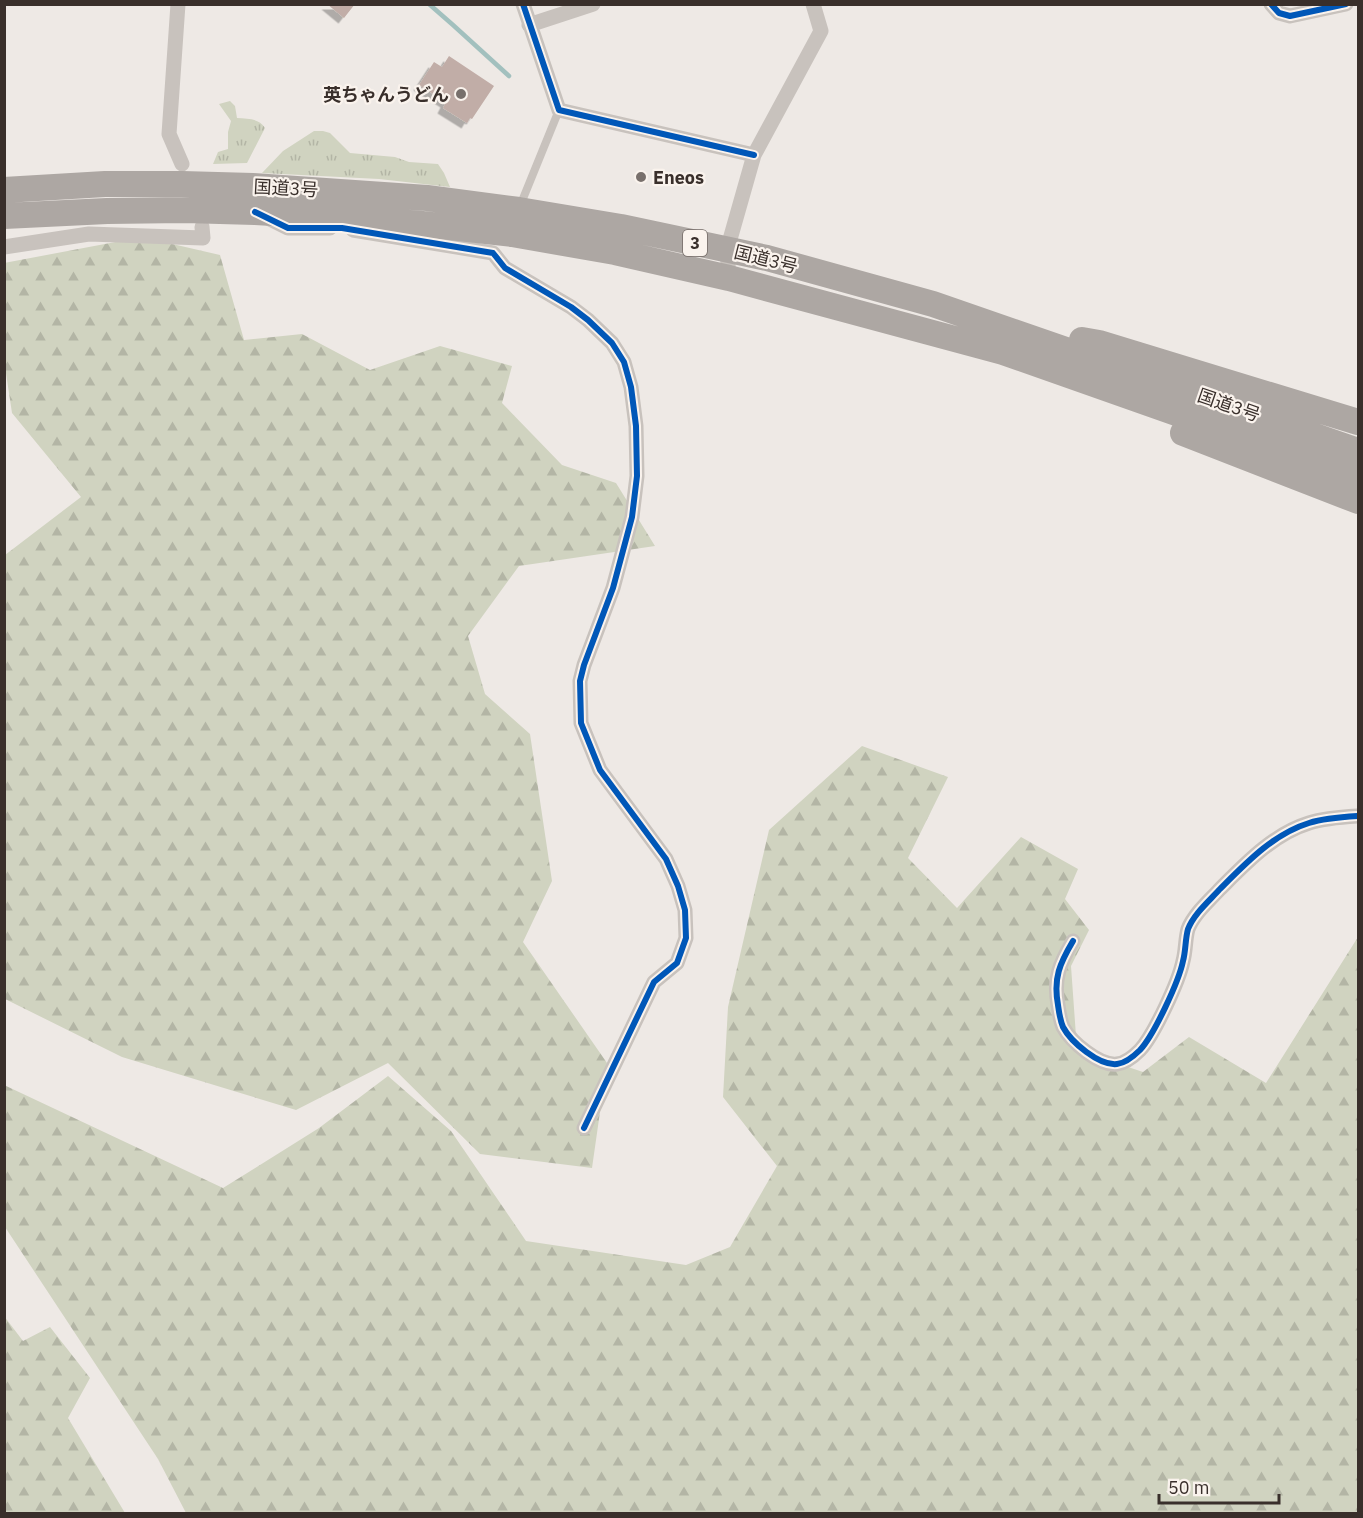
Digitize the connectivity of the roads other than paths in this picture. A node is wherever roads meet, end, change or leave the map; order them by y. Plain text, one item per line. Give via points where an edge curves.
1 (178, 4) edge
2 (523, 4) edge
3 (593, 4) edge
4 (813, 4) edge
5 (1271, 4) edge
6 (1346, 4) edge
7 (529, 25) junction
8 (559, 110) junction
9 (754, 155) junction
10 (182, 164) dead end
11 (4, 190) edge
12 (519, 210) junction
13 (255, 212) junction
14 (4, 216) edge
15 (202, 227) dead end
16 (4, 248) edge
17 (727, 250) junction
18 (729, 278) junction
19 (1005, 341) junction
20 (1359, 422) edge
21 (1359, 451) edge
22 (1359, 477) edge
23 (1359, 501) edge
24 (1359, 816) edge
25 (1073, 941) dead end
26 (585, 1128) dead end

1 - 10 street via 169,134
2 - 7 street
3 - 7 street
4 - 9 street via 821,31
5 - 6 street via 1279,13 1290,16
7 - 8 street
8 - 9 street
8 - 12 lane
9 - 17 street
11 - 12 highway, 国道3号 / 3 via 105,184 253,186 427,198
12 - 17 highway, 国道3号 / 3
13 - 14 highway, 国道3号 / 3 via 107,211
13 - 18 highway, 国道3号 / 3 via 512,234
13 - 26 street via 288,228 342,228 493,253 505,268 588,320 612,343 624,362 636,426 637,476 632,517 613,588 580,681 581,723 600,770 666,859 685,910 686,938 677,963 654,982
15 - 16 street via 202,238 89,234
17 - 18 street
17 - 19 highway, 国道3号 / 3 via 933,304
18 - 19 highway, 国道3号 / 3
19 - 20 highway via 1099,343
19 - 21 highway, 国道3号 / 3
19 - 22 highway, 国道3号 / 3
19 - 23 highway via 1129,412
24 - 25 street via 1326,819 1292,830 1257,854 1200,911 1189,927 1184,960 1151,1036 1132,1058 1117,1064 1089,1055 1063,1027 1056,979

